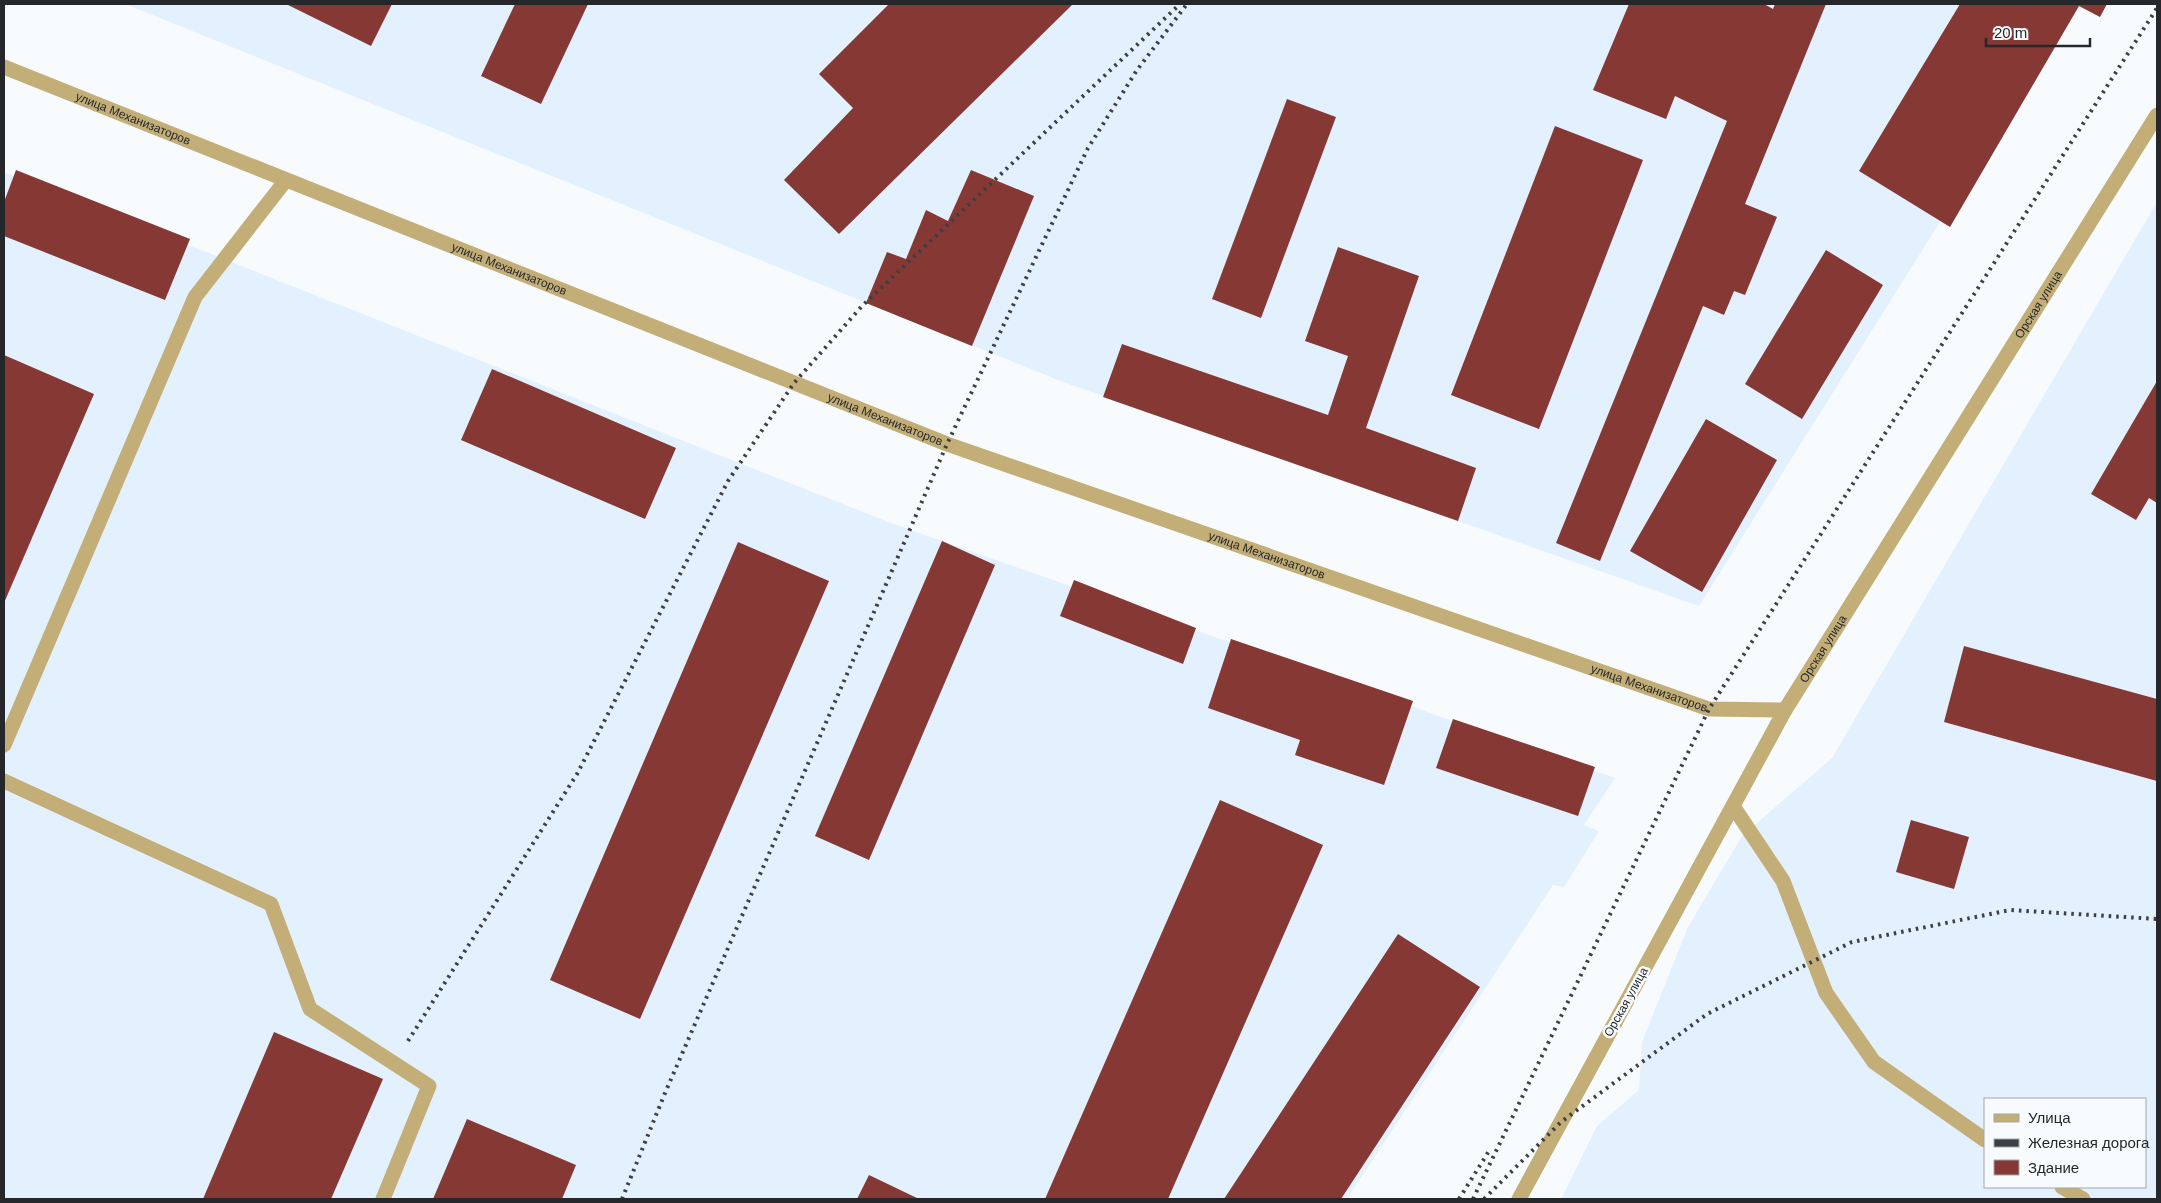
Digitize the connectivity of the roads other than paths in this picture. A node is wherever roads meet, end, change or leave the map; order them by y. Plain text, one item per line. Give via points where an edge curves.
1 (4, 67) edge
2 (2157, 116) edge
3 (286, 180) junction
4 (1785, 710) junction
5 (4, 745) edge
6 (4, 781) edge
7 (1733, 806) junction
8 (1984, 1139) edge
9 (2064, 1188) edge
10 (383, 1199) edge
11 (1519, 1199) edge
12 (2083, 1199) edge

1 - 3 street, улица Механизаторов
2 - 4 street, Орская улица
3 - 4 street, улица Механизаторов via 947,444 1709,708
3 - 5 street via 195,297
4 - 7 street, Орская улица
6 - 10 street via 270,904 310,1009 429,1086
7 - 8 street via 1783,881 1826,994 1874,1062
7 - 11 street, Орская улица
9 - 12 street

